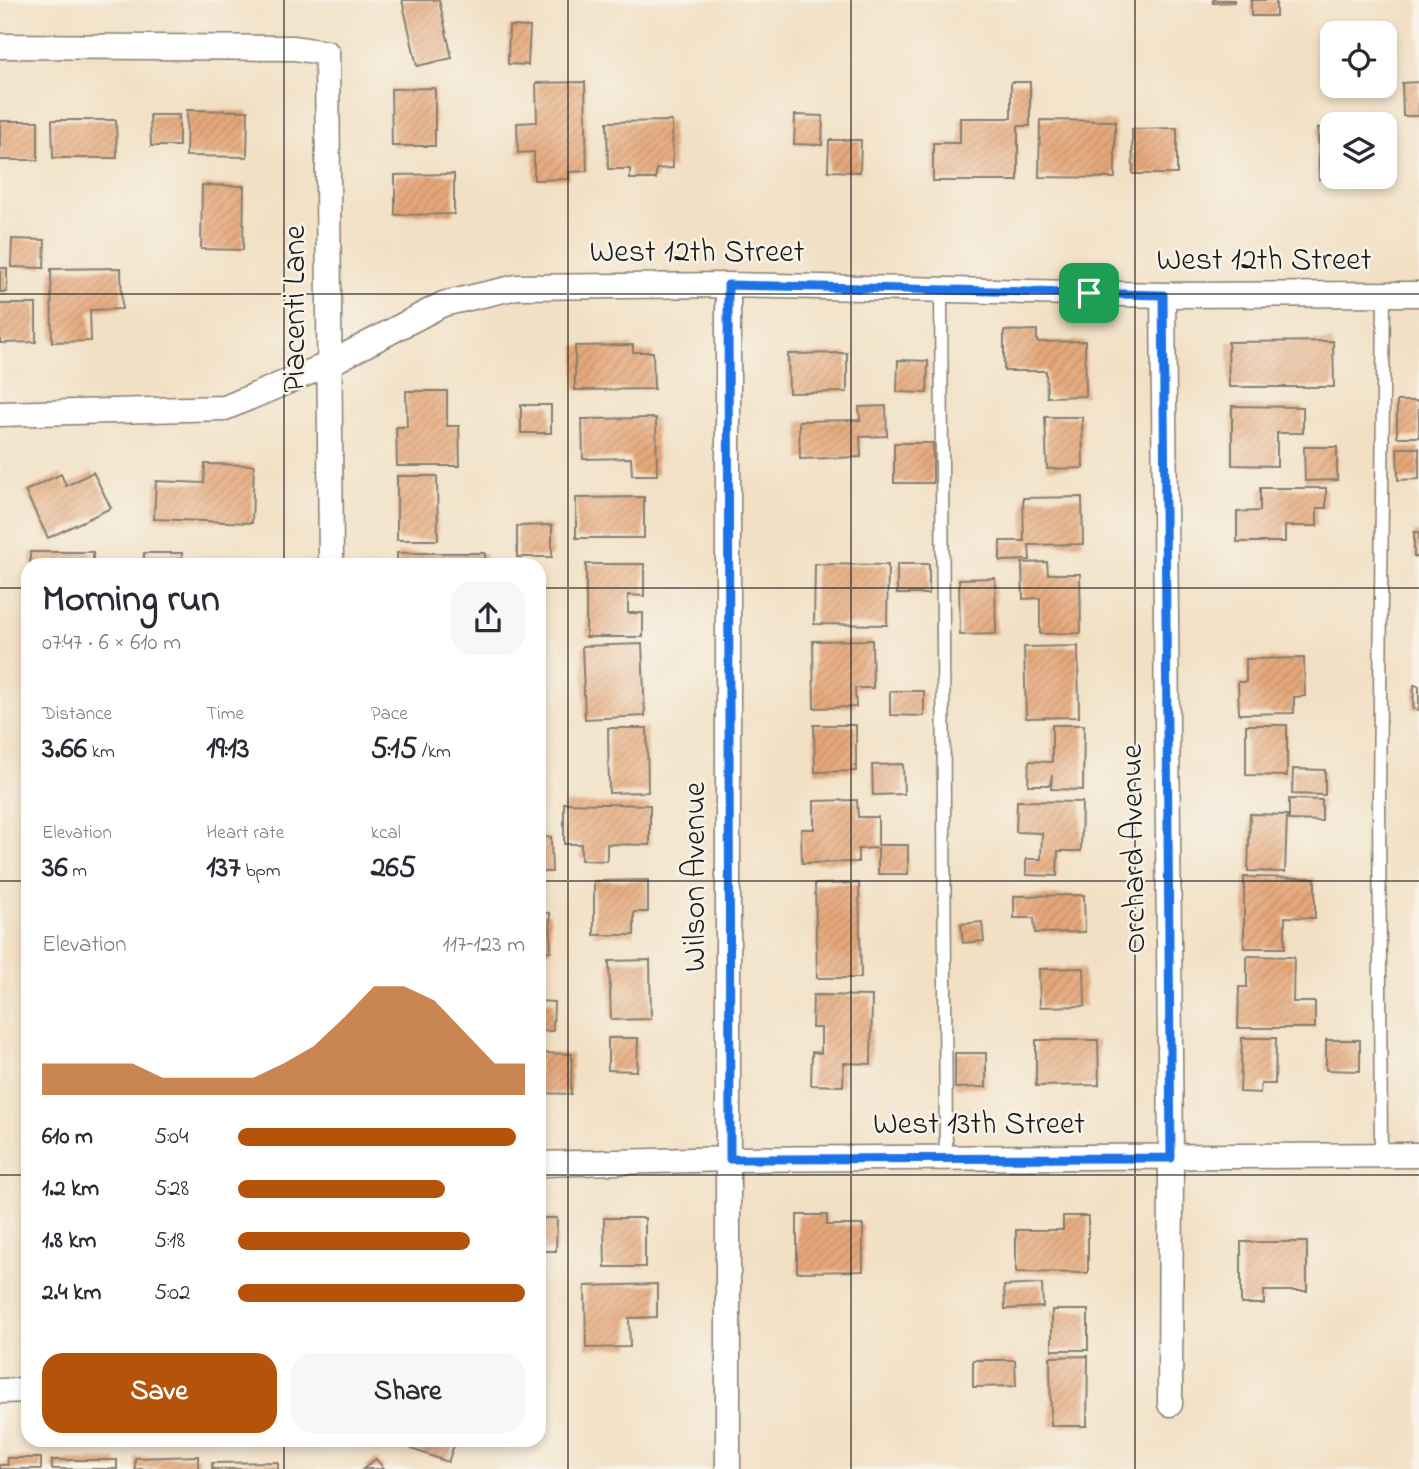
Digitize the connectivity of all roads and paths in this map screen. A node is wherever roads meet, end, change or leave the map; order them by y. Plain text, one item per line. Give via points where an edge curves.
1 (0, 46) edge
2 (728, 285) junction
3 (941, 290) junction
4 (1384, 294) junction
5 (1419, 294) edge
6 (1163, 295) junction
7 (329, 363) junction
8 (0, 414) edge
9 (331, 558) edge
10 (1419, 1155) edge
11 (1381, 1156) junction
12 (946, 1158) junction
13 (1171, 1158) junction
14 (730, 1159) junction
15 (546, 1164) edge
16 (21, 1390) edge
17 (0, 1391) edge
18 (1170, 1404) dead end
19 (728, 1469) edge

1 - 7 street, Piacenti Lane via 294,48 327,53
2 - 3 street, West 12th Street
2 - 7 street, West 12th Street via 517,286 443,304
2 - 14 street, Wilson Avenue
3 - 6 street, West 12th Street
3 - 12 lane
4 - 5 street, West 12th Street
4 - 6 street, West 12th Street
4 - 11 lane
6 - 13 street, Orchard Avenue
7 - 8 street, West 12th Street via 225,408
7 - 9 street, Piacenti Lane
10 - 11 street, West 13th Street
11 - 13 street, West 13th Street
12 - 13 street, West 13th Street
12 - 14 street, West 13th Street
13 - 18 street, Orchard Avenue
14 - 15 street, West 13th Street
14 - 19 street, Wilson Avenue
16 - 17 street

